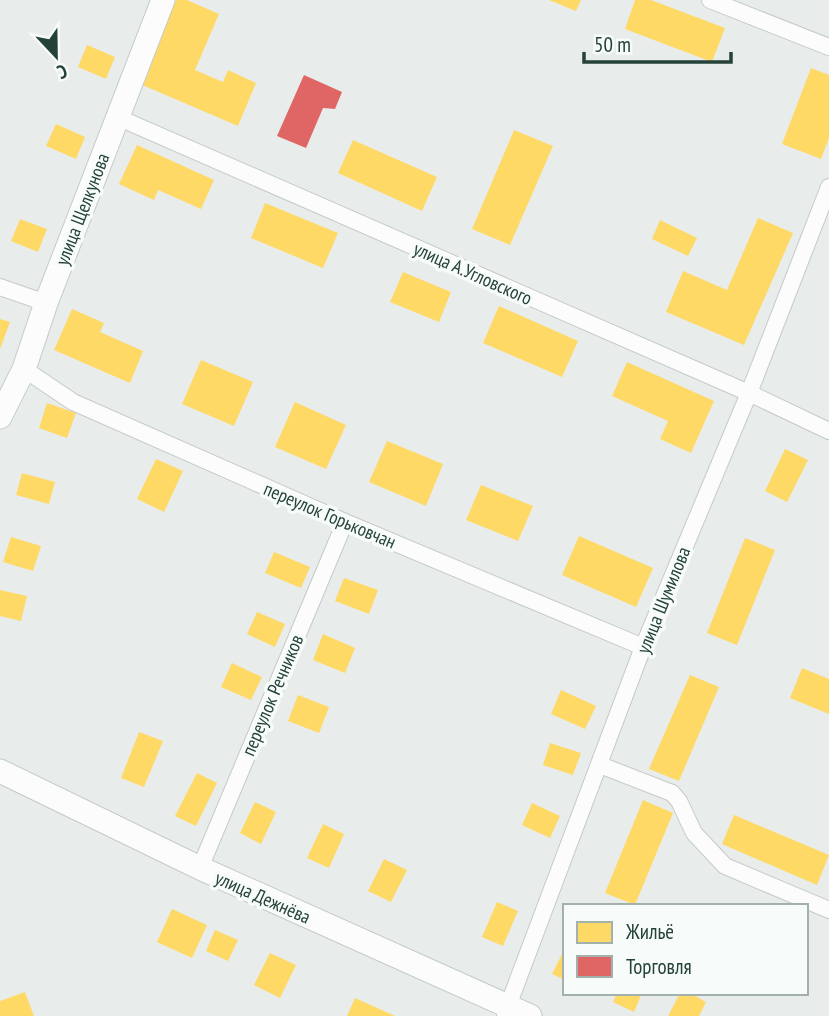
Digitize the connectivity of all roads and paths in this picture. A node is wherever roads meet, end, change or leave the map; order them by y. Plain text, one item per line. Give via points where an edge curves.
1 (163, 0) edge
2 (710, 0) edge
3 (829, 47) edge
4 (117, 117) junction
5 (829, 187) edge
6 (0, 287) edge
7 (46, 303) junction
8 (24, 369) junction
9 (749, 393) junction
10 (0, 417) edge
11 (829, 431) edge
12 (345, 522) junction
13 (643, 647) junction
14 (600, 765) junction
15 (0, 771) edge
16 (200, 868) junction
17 (829, 910) edge
18 (506, 1011) edge
19 (530, 1016) edge

1 - 4 main road, улица Щелкунова
2 - 3 street
4 - 7 main road, улица Щелкунова
4 - 9 street, улица А.Угловского
5 - 9 street, улица Шумилова
6 - 7 street
7 - 8 main road, улица Щелкунова
8 - 10 main road, улица Щелкунова
8 - 12 street, переулок Горьковчан via 73,402
9 - 11 street, улица А.Угловского
9 - 13 street, улица Шумилова
12 - 13 street, переулок Горьковчан
12 - 16 street, переулок Речников
13 - 14 street, улица Шумилова
14 - 17 street via 672,793 694,833 725,866
14 - 18 street, улица Шумилова
15 - 16 main road, улица Дежнёва
16 - 18 main road, улица Дежнёва
18 - 19 main road, улица Дежнёва

